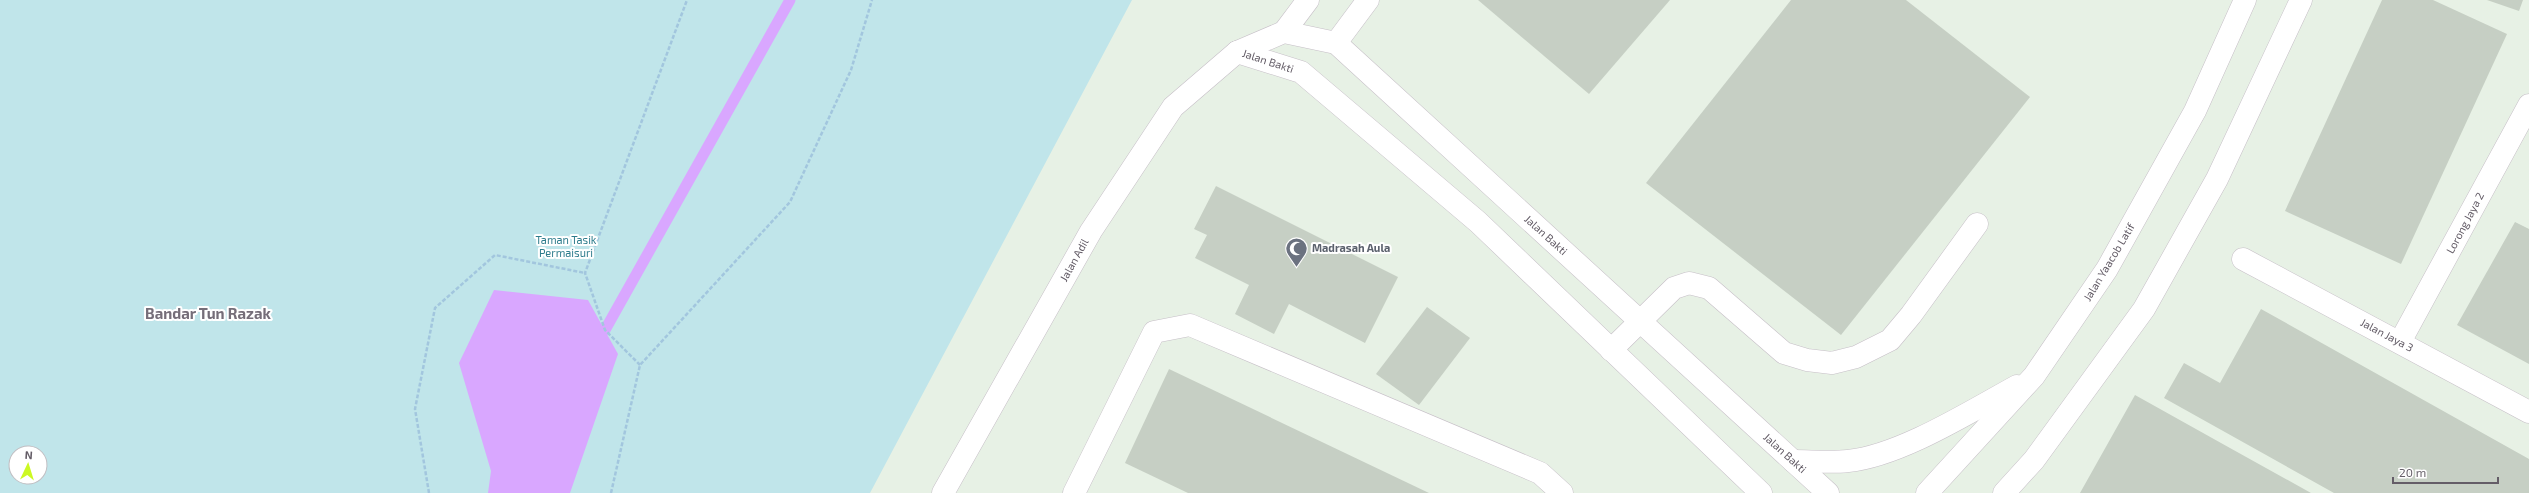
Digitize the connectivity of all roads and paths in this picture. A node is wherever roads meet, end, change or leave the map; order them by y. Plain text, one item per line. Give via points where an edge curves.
1 (687, 0) edge
2 (872, 0) edge
3 (1308, 0) edge
4 (1368, 0) edge
5 (2245, 0) edge
6 (2301, 0) edge
7 (1284, 32) junction
8 (1336, 43) junction
9 (1237, 52) junction
10 (2529, 105) edge
11 (1977, 224) dead end
12 (2243, 259) dead end
13 (585, 272) junction
14 (1640, 321) junction
15 (2400, 342) junction
16 (1611, 350) junction
17 (640, 365) junction
18 (2034, 376) junction
19 (2529, 412) edge
20 (1793, 461) junction
21 (429, 493) edge
22 (611, 493) edge
23 (943, 493) edge
24 (1074, 493) edge
25 (1562, 493) edge
26 (1761, 493) edge
27 (1828, 493) edge
28 (1927, 493) edge
29 (2004, 493) edge

1 - 13 path
2 - 17 path via 851,70 790,202
3 - 7 street
4 - 8 street
5 - 18 street, Jalan Yaacob Latif via 2194,111 2107,269
6 - 29 street via 2217,179 2144,309 2034,460
7 - 8 street
7 - 9 street, Jalan Bakti
8 - 14 street, Jalan Bakti
9 - 16 street, Jalan Bakti via 1301,72 1478,222
9 - 23 street, Jalan Adil via 1169,113 1091,231
10 - 15 street, Lorong Jaya 2
11 - 14 street via 1890,340 1856,357 1832,363 1807,360 1784,353 1709,288 1689,283 1674,288
12 - 15 street, Jalan Jaya 3
13 - 17 path via 605,330
13 - 21 path via 495,255 435,308 415,409
14 - 16 street
14 - 20 street, Jalan Bakti
15 - 19 street, Jalan Jaya 3
16 - 26 street, Jalan Bakti
17 - 22 path
18 - 20 street via 1958,418 1886,453 1848,461
18 - 28 street, Jalan Yaacob Latif
20 - 27 street, Jalan Bakti
24 - 25 street via 1154,332 1190,325 1540,473

